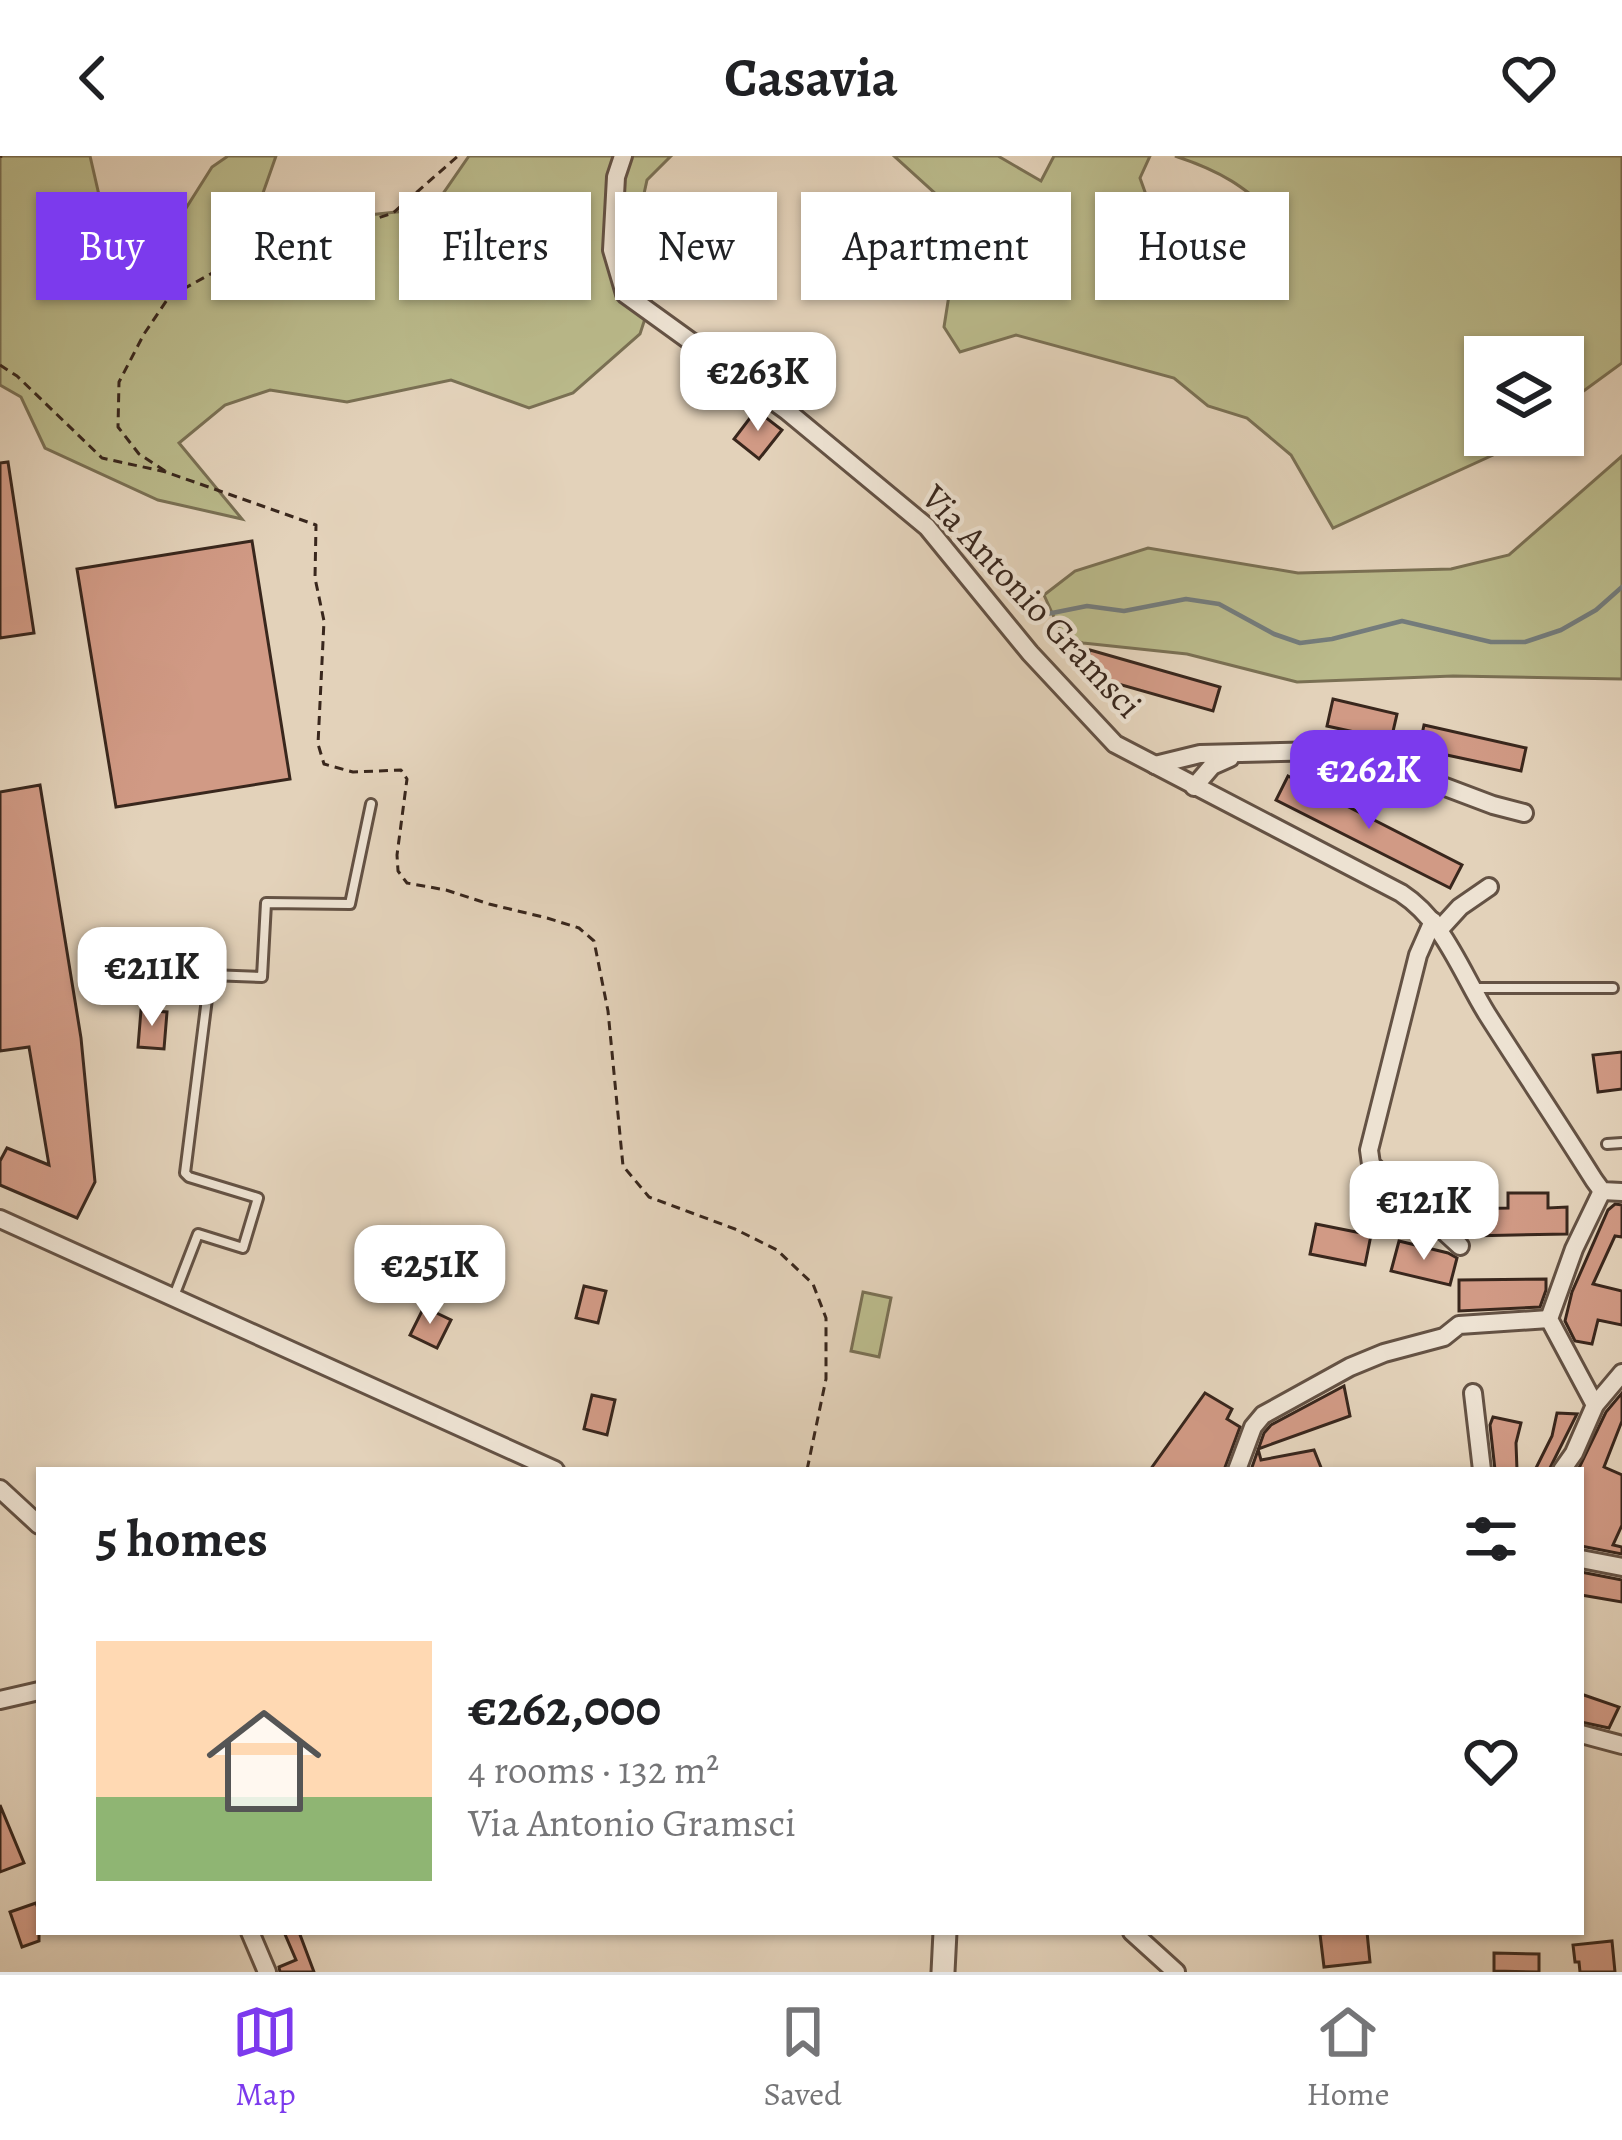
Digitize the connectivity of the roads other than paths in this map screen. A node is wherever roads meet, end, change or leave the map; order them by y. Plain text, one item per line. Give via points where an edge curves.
1 (623, 156) edge
2 (1234, 755) junction
3 (1155, 766) junction
4 (1194, 787) junction
5 (371, 804) dead end
6 (1524, 813) dead end
7 (1489, 887) dead end
8 (1436, 926) junction
9 (1473, 988) junction
10 (1612, 988) dead end
11 (1622, 1143) edge
12 (1607, 1144) dead end
13 (1602, 1191) junction
14 (1622, 1192) edge
15 (0, 1219) edge
16 (1460, 1246) dead end
17 (173, 1297) junction
18 (1549, 1319) junction
19 (1622, 1373) edge
20 (1473, 1393) dead end
21 (1595, 1405) junction
22 (549, 1467) edge
23 (1238, 1467) edge
24 (1482, 1467) edge
25 (1564, 1467) edge
26 (0, 1489) edge
27 (36, 1522) edge
28 (1584, 1560) edge
29 (1622, 1567) edge
30 (36, 1692) edge
31 (0, 1700) edge
32 (1584, 1736) edge
33 (1622, 1744) edge
34 (251, 1935) edge
35 (945, 1935) edge
36 (1135, 1935) edge
37 (267, 1972) edge
38 (943, 1972) edge
39 (1176, 1972) edge

1 - 3 street, Via Antonio Gramsci via 612,250 625,294 788,411 927,527 1115,744
2 - 3 street
2 - 4 street
2 - 6 street via 1355,755
3 - 4 street, Via Antonio Gramsci
4 - 8 street, Via Antonio Gramsci via 1401,892
5 - 17 lane via 350,904 266,903 262,977 210,975 185,1173 258,1198 243,1248 198,1234
7 - 8 street
8 - 9 street, Via Antonio Gramsci
8 - 16 street via 1418,955 1370,1158
9 - 10 lane
9 - 13 street, Via Antonio Gramsci
11 - 12 lane
13 - 14 street
13 - 18 street
15 - 17 street
17 - 22 street
18 - 21 street
18 - 23 street via 1459,1325 1350,1367 1263,1415
19 - 21 street
20 - 24 street
21 - 25 street
26 - 27 street
28 - 29 street
30 - 31 street
32 - 33 street
34 - 37 street
35 - 38 street
36 - 39 street

